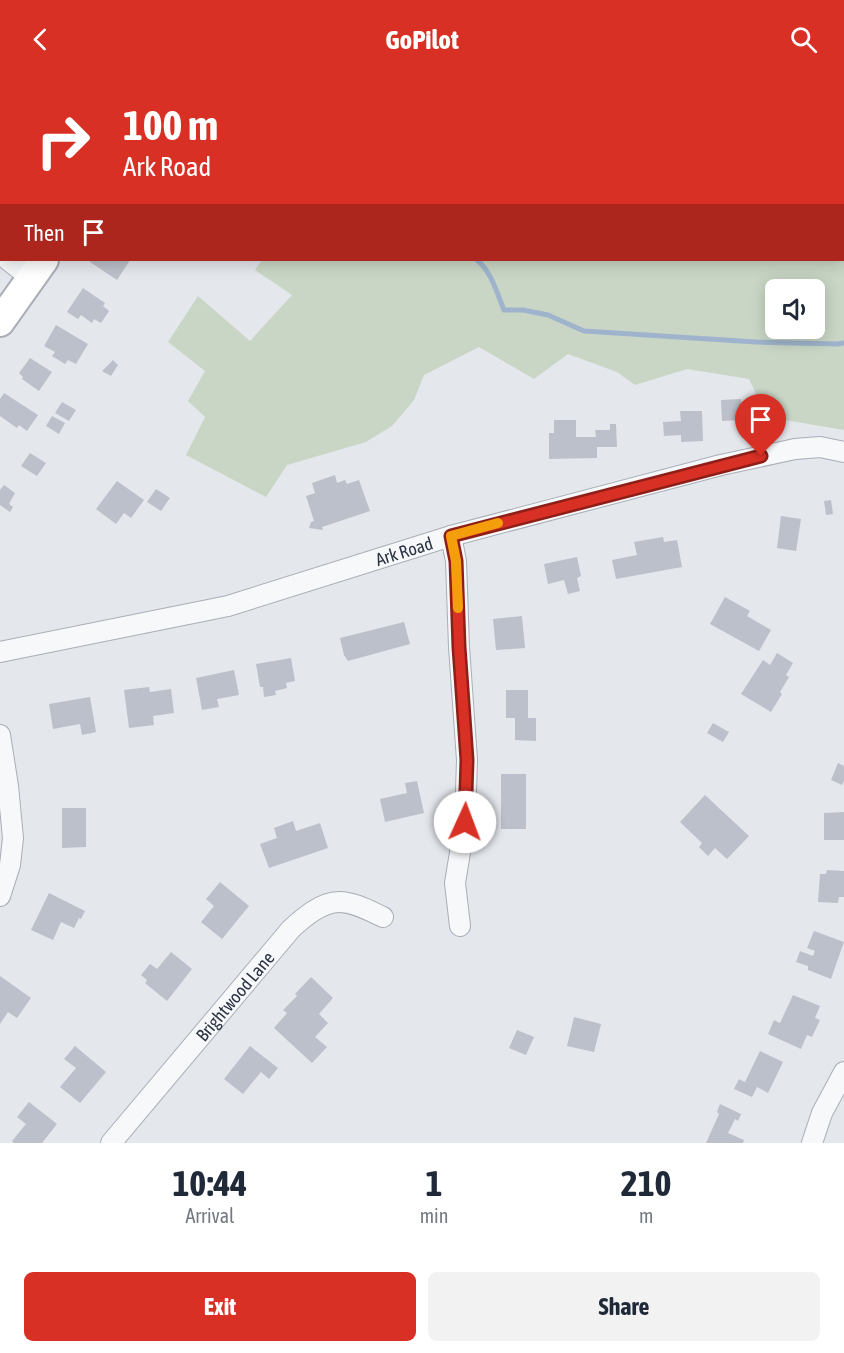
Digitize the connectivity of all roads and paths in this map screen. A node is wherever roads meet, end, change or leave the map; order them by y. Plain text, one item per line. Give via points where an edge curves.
1 (11, 261) edge
2 (37, 269) edge
3 (0, 322) edge
4 (844, 452) edge
5 (451, 536) junction
6 (0, 652) edge
7 (0, 735) edge
8 (0, 896) edge
9 (383, 917) dead end
10 (460, 926) dead end
11 (844, 1072) edge
12 (111, 1143) edge
13 (812, 1143) edge

1 - 2 street
2 - 3 main road
4 - 5 street, Ark Road via 820,447 782,451
5 - 6 street, Ark Road via 228,606
5 - 10 street via 456,561 467,760 465,822 455,883
7 - 8 street via 13,838
9 - 12 street, Brightwood Lane via 337,902 305,917
11 - 13 street via 822,1113

